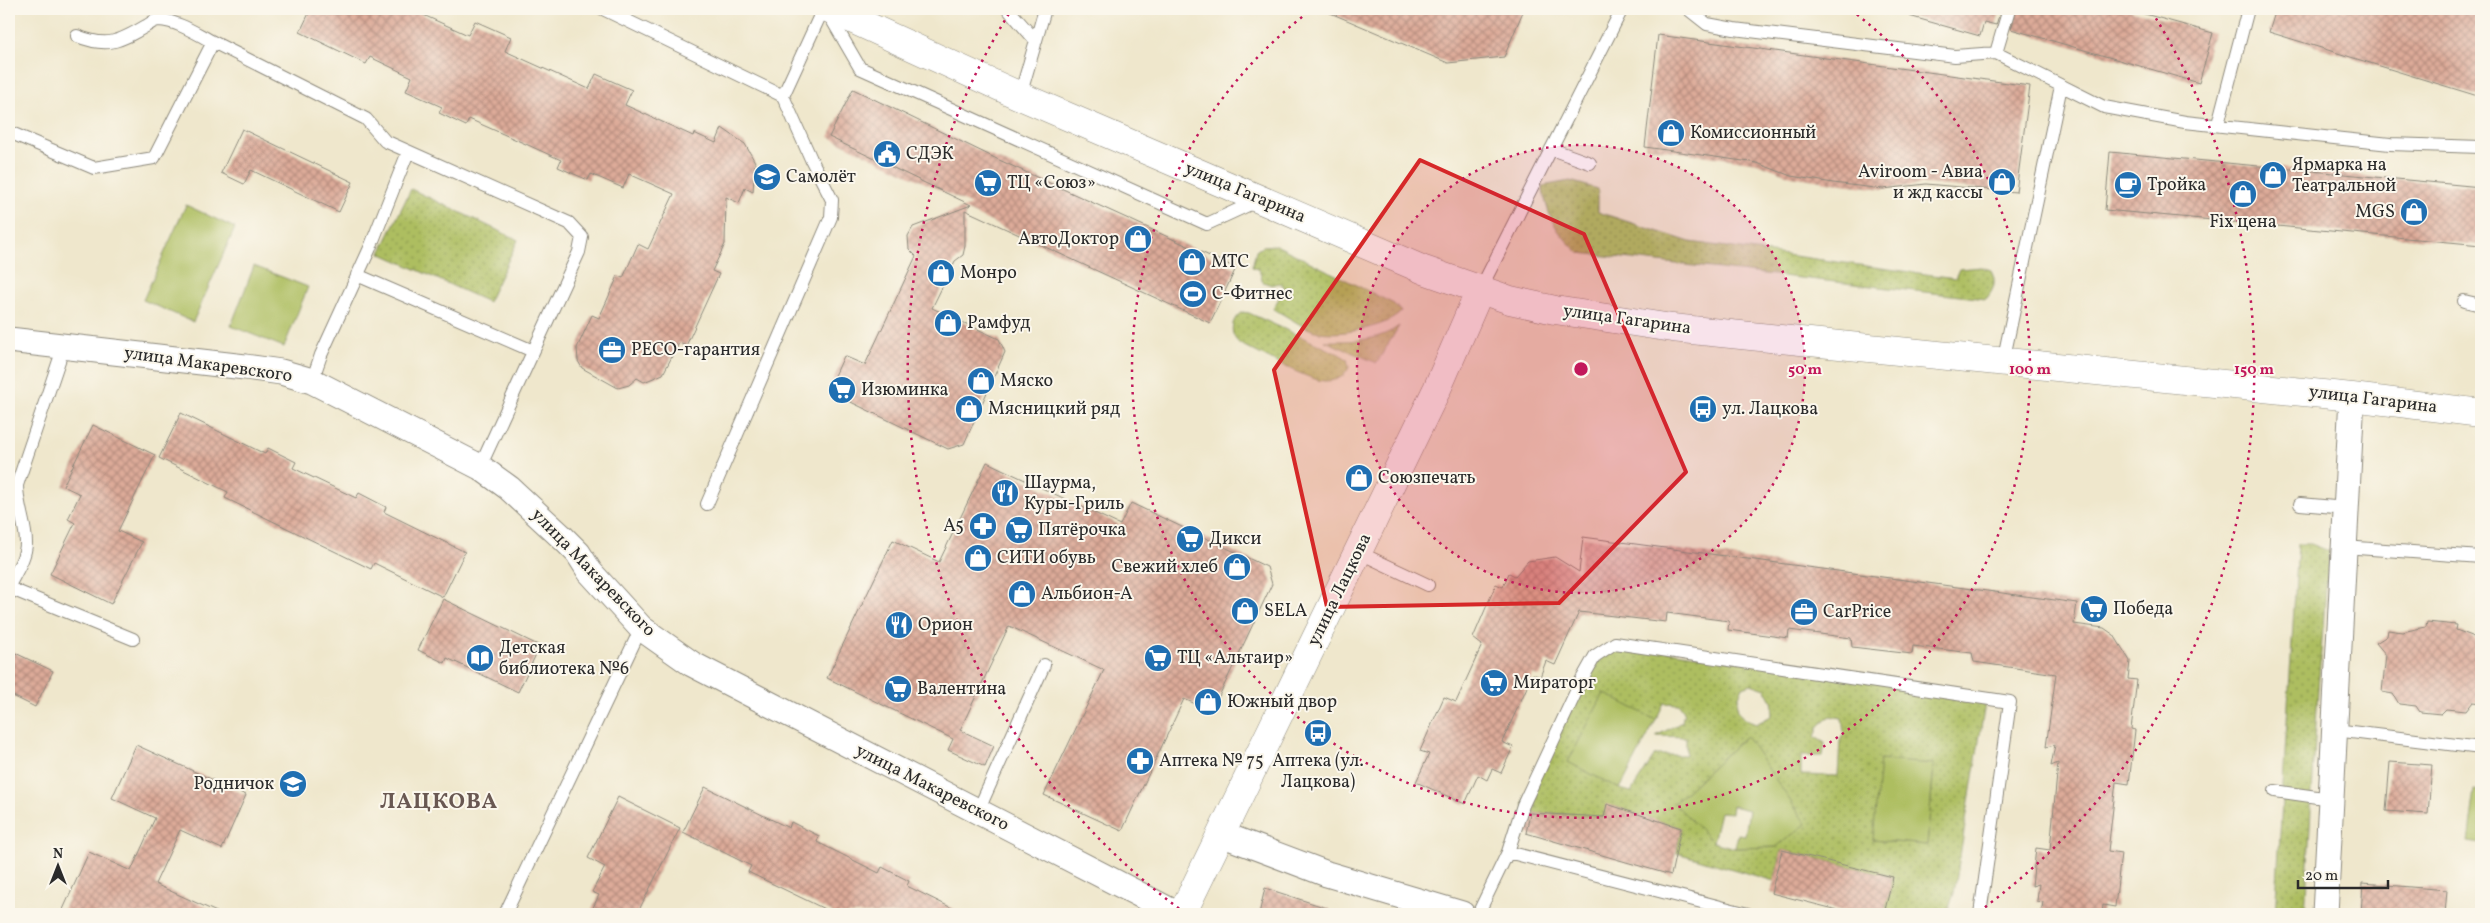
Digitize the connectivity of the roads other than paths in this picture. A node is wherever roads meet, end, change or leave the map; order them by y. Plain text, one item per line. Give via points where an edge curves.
1 (602, 9) edge
2 (824, 9) edge
3 (830, 9) edge
4 (1008, 9) edge
5 (1045, 9) edge
6 (1622, 9) edge
7 (1688, 9) edge
8 (2009, 9) edge
9 (2248, 9) edge
10 (77, 36) dead end
11 (1036, 41) junction
12 (213, 42) junction
13 (1996, 53) junction
14 (2061, 86) junction
15 (783, 96) junction
16 (1020, 96) junction
17 (2218, 124) junction
18 (9, 132) edge
19 (2481, 147) edge
20 (1551, 149) junction
21 (408, 152) junction
22 (1590, 163) dead end
23 (1260, 200) junction
24 (357, 275) junction
25 (1480, 290) junction
26 (2464, 300) dead end
27 (2481, 306) edge
28 (9, 340) edge
29 (64, 346) junction
30 (533, 351) junction
31 (2003, 362) junction
32 (312, 381) junction
33 (2352, 397) junction
34 (2481, 413) edge
35 (480, 467) junction
36 (707, 504) dead end
37 (2300, 504) dead end
38 (2346, 508) junction
39 (2344, 548) junction
40 (1358, 552) junction
41 (2481, 557) edge
42 (1428, 585) dead end
43 (9, 587) edge
44 (641, 628) junction
45 (133, 639) dead end
46 (1044, 666) dead end
47 (2335, 730) junction
48 (2481, 748) edge
49 (2275, 791) dead end
50 (2331, 799) junction
51 (978, 811) junction
52 (1221, 834) junction
53 (1508, 852) junction
54 (505, 914) edge
55 (1177, 914) edge
56 (1182, 914) edge
57 (1462, 914) edge
58 (1478, 914) edge
59 (1748, 914) edge
60 (1980, 914) edge
61 (2325, 914) edge

1 - 15 lane
2 - 15 lane
2 - 23 lane via 860,68 1207,224
3 - 16 main road, улица Гагарина
4 - 11 lane
5 - 11 lane
6 - 20 lane
7 - 13 lane via 1707,24 1734,29 1955,56
8 - 13 lane
9 - 17 lane
10 - 12 lane via 109,44 157,20 170,22
11 - 16 lane
12 - 18 lane via 154,158 94,168
12 - 21 lane via 366,119 385,141
13 - 14 lane
14 - 17 lane via 2104,107 2185,122
14 - 31 lane
15 - 36 lane via 832,200 831,217
16 - 23 main road, улица Гагарина
17 - 19 lane via 2390,144
20 - 22 lane
20 - 25 lane
21 - 24 lane
21 - 30 lane via 569,223 582,237 579,252
23 - 25 main road, улица Гагарина via 1424,270
24 - 30 lane
24 - 32 lane
25 - 31 main road, улица Гагарина via 1546,308 1619,321
25 - 40 main road, улица Лацкова
26 - 27 lane
28 - 29 street, улица Макаревского
29 - 32 street, улица Макаревского via 245,366
29 - 43 lane via 17,484 17,502 26,542 24,556
30 - 35 lane
31 - 33 main road, улица Гагарина
32 - 35 street, улица Макаревского
33 - 34 main road, улица Гагарина
33 - 38 street
35 - 44 street, улица Макаревского via 509,488 578,554 590,572
37 - 38 lane
38 - 39 street
39 - 41 lane
39 - 47 street
40 - 42 lane
40 - 52 main road, улица Лацкова
43 - 45 lane
44 - 51 street, улица Макаревского via 692,664
44 - 54 lane
46 - 51 lane
47 - 48 lane
47 - 50 street
49 - 50 lane
50 - 61 street
51 - 55 street, улица Макаревского
52 - 56 main road, улица Лацкова
52 - 57 street via 1327,874
53 - 58 lane
53 - 59 lane
53 - 60 lane via 1523,805 1581,681 1595,656 1614,643 2010,702

